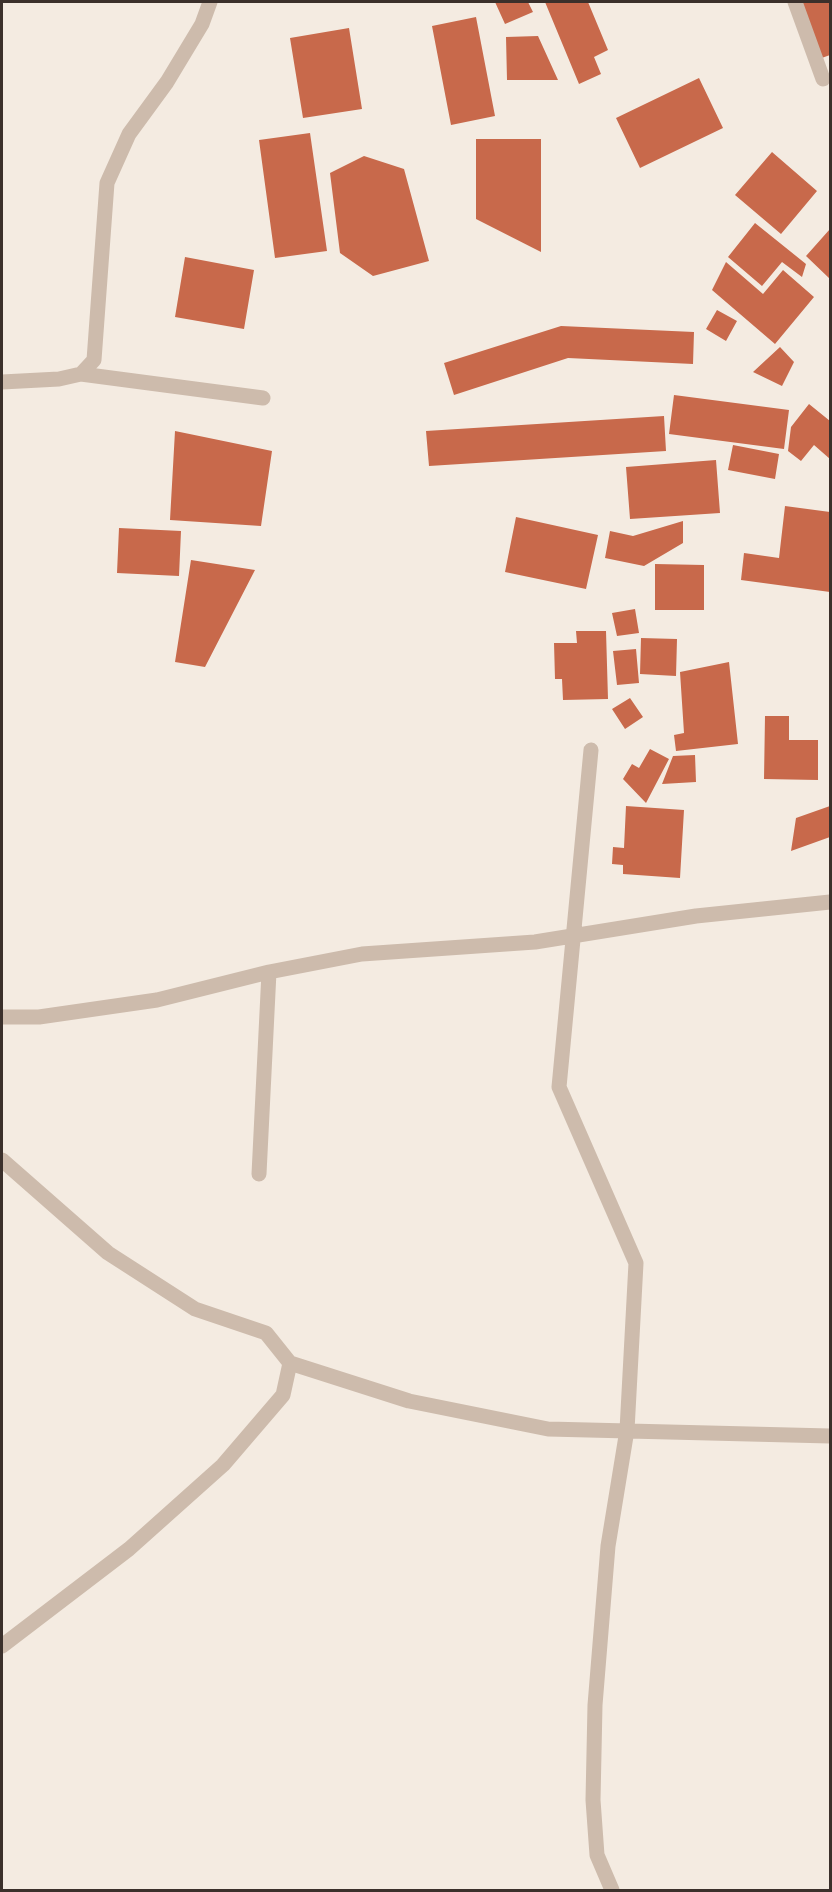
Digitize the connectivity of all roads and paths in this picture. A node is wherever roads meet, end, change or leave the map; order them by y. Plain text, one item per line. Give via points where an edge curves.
1 (210, 2) edge
2 (795, 2) edge
3 (823, 79) dead end
4 (81, 374) junction
5 (2, 382) edge
6 (263, 398) dead end
7 (591, 750) dead end
8 (831, 902) edge
9 (572, 936) junction
10 (270, 972) junction
11 (2, 1017) edge
12 (2, 1160) edge
13 (259, 1174) dead end
14 (290, 1363) junction
15 (627, 1430) junction
16 (831, 1436) edge
17 (2, 1646) edge
18 (612, 1890) edge

1 - 4 street via 202,24 167,82 129,134 107,183 94,360
2 - 3 street
4 - 5 street
4 - 6 street
7 - 9 street
8 - 9 street via 696,916
9 - 10 street via 362,954
9 - 15 street via 559,1087 636,1263
10 - 11 street via 157,1000 39,1017
10 - 13 street
12 - 14 street via 108,1253 195,1309 266,1333
14 - 15 street via 409,1401 470,1415 548,1429
14 - 17 street via 283,1395 223,1465 129,1549
15 - 16 street
15 - 18 street via 608,1546 595,1705 593,1800 597,1855

